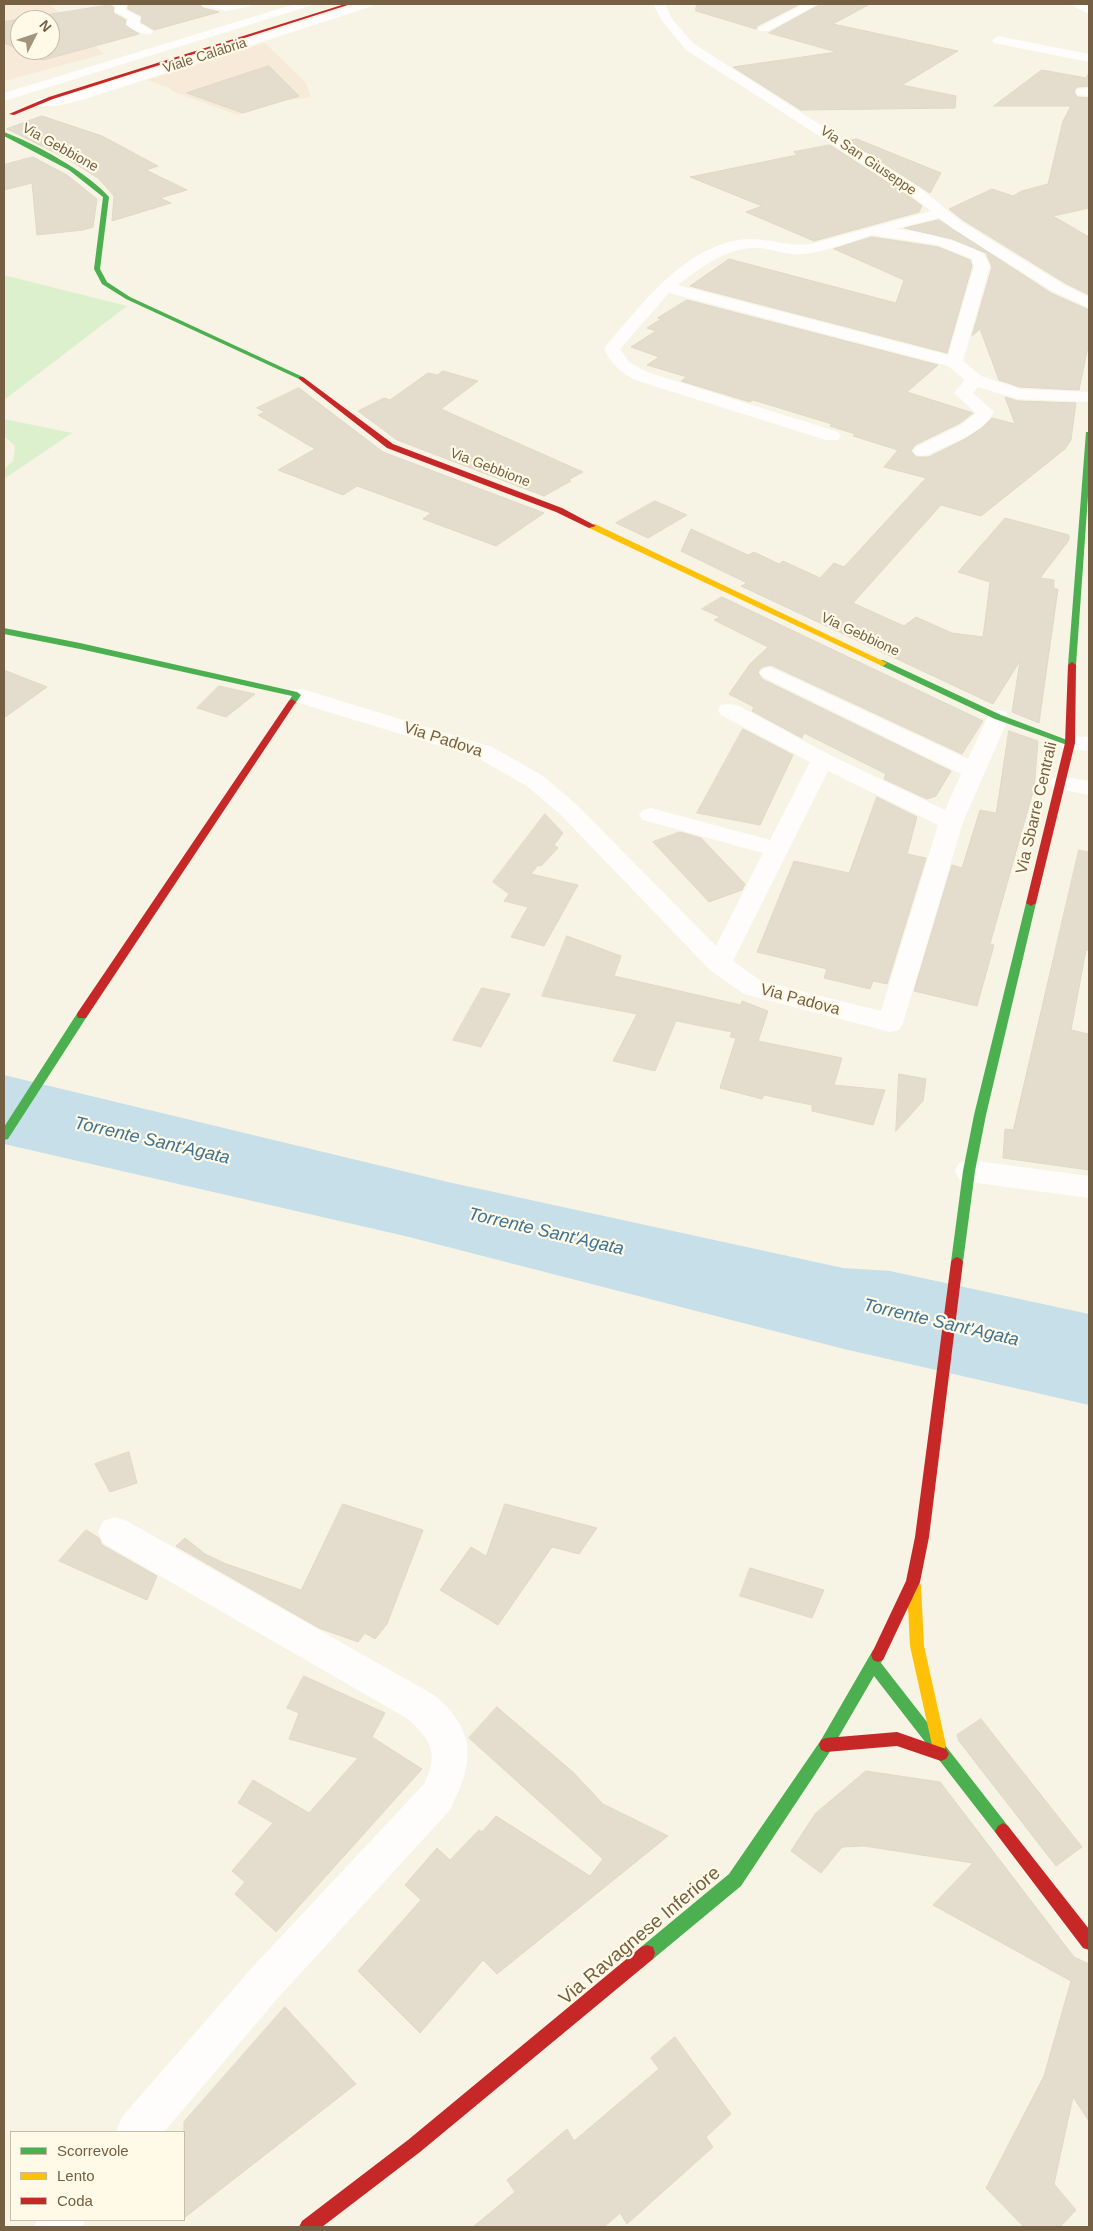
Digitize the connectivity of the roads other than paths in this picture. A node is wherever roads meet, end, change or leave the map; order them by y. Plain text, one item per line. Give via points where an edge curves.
1 (118, 4) edge
2 (207, 4) edge
3 (246, 4) edge
4 (306, 4) edge
5 (325, 4) edge
6 (349, 4) edge
7 (369, 4) edge
8 (659, 4) edge
9 (813, 4) edge
10 (764, 28) dead end
11 (147, 31) dead end
12 (998, 40) dead end
13 (1089, 58) edge
14 (55, 85) junction
15 (4, 97) edge
16 (39, 102) junction
17 (6, 110) edge
18 (4, 134) edge
19 (942, 213) junction
20 (873, 231) junction
21 (666, 287) junction
22 (1089, 303) edge
23 (954, 362) junction
24 (975, 380) junction
25 (1089, 397) edge
26 (1089, 434) edge
27 (832, 436) dead end
28 (922, 451) dead end
29 (4, 631) edge
30 (770, 673) dead end
31 (297, 694) junction
32 (729, 710) dead end
33 (998, 717) junction
34 (1080, 744) edge
35 (822, 760) junction
36 (974, 771) junction
37 (1061, 783) junction
38 (1089, 788) edge
39 (651, 815) dead end
40 (951, 822) junction
41 (777, 849) junction
42 (719, 964) junction
43 (4, 1136) edge
44 (968, 1176) junction
45 (1089, 1187) edge
46 (116, 1532) dead end
47 (922, 1537) joint
48 (913, 1582) junction
49 (873, 1664) junction
50 (826, 1745) junction
51 (942, 1754) junction
52 (1089, 1942) edge
53 (138, 2131) edge
54 (308, 2227) edge

1 - 11 street via 122,5 120,11 135,18 132,24
2 - 3 street via 226,8
4 - 14 street, Viale Calabria
5 - 14 street, Viale Calabria
6 - 16 street, Viale Calabria
7 - 16 street, Viale Calabria via 80,96
8 - 19 street, Via San Giuseppe via 667,20 690,47 916,192
9 - 10 street
12 - 13 street
14 - 15 street, Viale Calabria
14 - 17 street, Viale Calabria
16 - 17 street, Viale Calabria
18 - 33 street, Via Gebbione via 61,164 98,187 106,197 97,269 104,283 128,298 300,378 390,446 559,510
19 - 20 street
19 - 22 street, Via San Giuseppe via 1058,288
20 - 21 street via 807,249 792,250 760,244 729,247 707,257
20 - 23 street via 963,246 979,257 982,266
21 - 23 street
21 - 27 street via 612,350 616,360 641,376
23 - 24 street
24 - 25 street via 1018,394
24 - 28 street via 963,393 985,412 984,417
26 - 34 street, Via Sbarre Centrali via 1072,669
29 - 31 street, Via Padova
30 - 36 street
31 - 42 street, Via Padova via 484,752 535,781 569,810
31 - 43 street
32 - 35 street
33 - 34 street, Via Gebbione
33 - 36 street
34 - 37 street, Via Sbarre Centrali
35 - 40 street
35 - 41 street
36 - 40 street
37 - 38 street
37 - 44 street, Via Sbarre Centrali via 982,1105
39 - 41 street
40 - 42 street, Via Padova via 890,1023 753,988
41 - 42 street
44 - 45 street
44 - 47 street, Via Sbarre Centrali
46 - 53 street via 421,1707 437,1720 447,1737 451,1758 447,1779 437,1798 263,1985
47 - 48 street, Via Ravagnese Inferiore
48 - 49 street, Via Ravagnese Inferiore via 888,1639
48 - 51 street via 917,1646
49 - 50 street, Via Ravagnese Inferiore
49 - 51 street
50 - 51 street via 897,1739
50 - 54 street, Via Ravagnese Inferiore via 735,1880 414,2146
51 - 52 street

